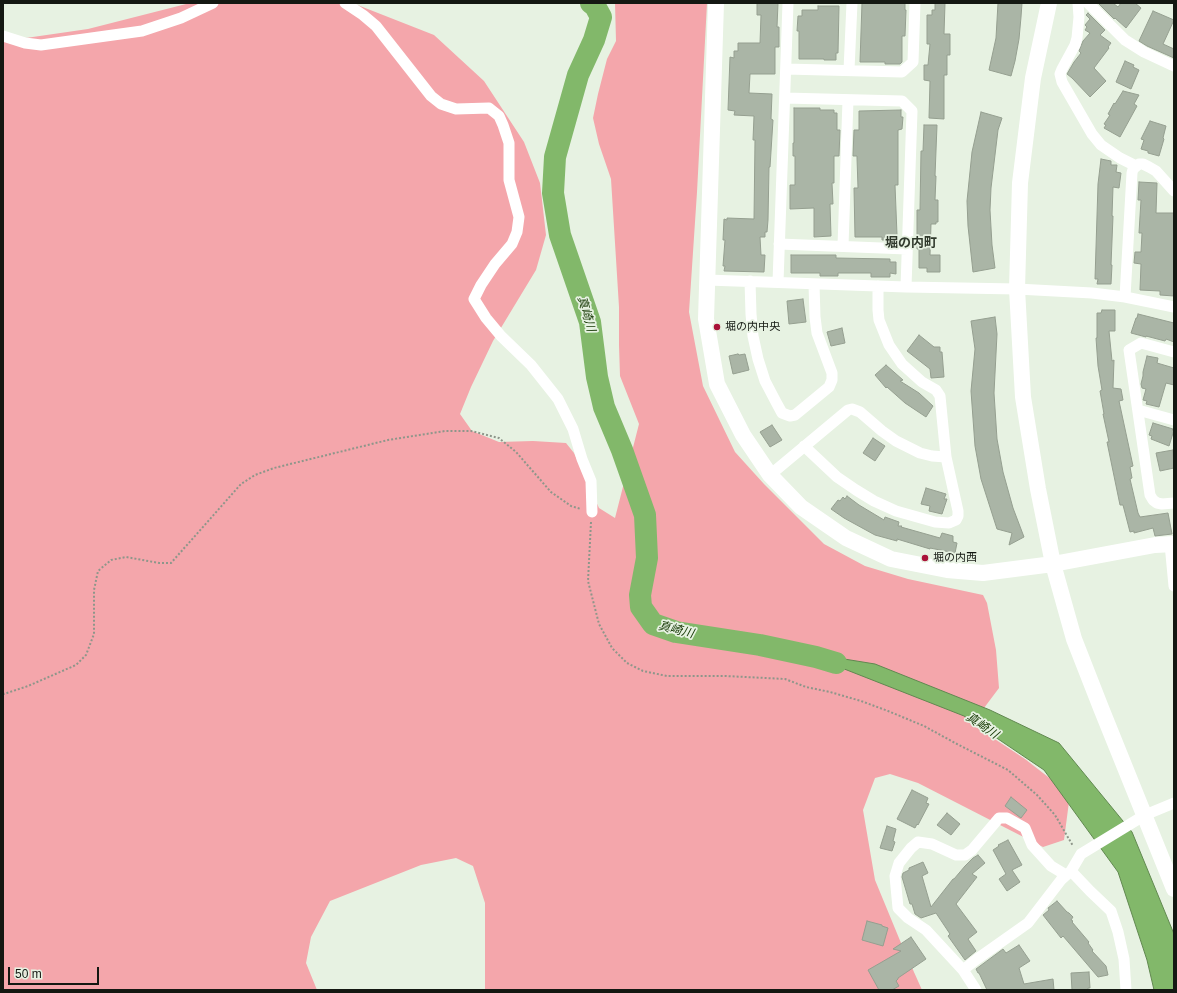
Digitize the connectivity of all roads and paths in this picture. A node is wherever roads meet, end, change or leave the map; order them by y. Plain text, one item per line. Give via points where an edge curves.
1 (213, 3) edge
2 (345, 3) edge
3 (716, 3) edge
4 (788, 3) edge
5 (852, 3) edge
6 (915, 3) edge
7 (1049, 3) edge
8 (1078, 3) edge
9 (1088, 3) edge
10 (3, 36) edge
11 (1174, 66) edge
12 (786, 68) junction
13 (849, 70) junction
14 (785, 98) junction
15 (848, 100) junction
16 (1136, 166) junction
17 (1174, 191) edge
18 (779, 244) junction
19 (843, 246) junction
20 (907, 249) junction
21 (707, 280) junction
22 (750, 281) junction
23 (778, 282) junction
24 (814, 284) junction
25 (878, 286) junction
26 (906, 287) junction
27 (1017, 289) junction
28 (1125, 296) junction
29 (1174, 307) edge
30 (1174, 352) edge
31 (1138, 410) junction
32 (1174, 420) edge
33 (804, 446) junction
34 (946, 457) junction
35 (770, 475) junction
36 (1174, 503) edge
37 (592, 512) junction
38 (1172, 544) edge
39 (1053, 564) junction
40 (1174, 586) edge
41 (3, 693) edge
42 (1174, 803) edge
43 (1145, 815) junction
44 (1068, 873) junction
45 (1174, 889) edge
46 (963, 970) junction
47 (976, 990) edge
48 (1126, 990) edge

1 - 10 street via 181,18 142,31 41,45
2 - 37 street via 376,26 431,96 441,104 456,109 489,108 499,116 503,124 509,143 509,180 519,217 517,232 512,244 481,284 474,299 501,336 531,365 558,399 573,429 590,481
3 - 21 street
4 - 12 street
5 - 13 street
6 - 13 street via 913,62 902,72
7 - 27 street via 1033,78 1020,184
8 - 16 street via 1077,38 1060,74 1062,82 1088,128 1101,144
9 - 11 street via 1125,40
12 - 13 street
12 - 14 street
14 - 15 street
14 - 18 street
15 - 19 street
15 - 20 street via 902,101 912,111
16 - 17 street via 1143,164 1156,171
16 - 28 street via 1132,173
18 - 19 street
18 - 23 street
19 - 20 street
20 - 26 street
21 - 22 street
21 - 35 street via 706,319 717,384 743,435
22 - 23 street
22 - 24 street via 753,336 758,359 765,381 782,413 790,416 795,416 829,387 832,380 832,373 817,332
23 - 24 street
24 - 25 street
25 - 26 street
25 - 34 street via 879,320 889,344 902,364 922,382 936,390 940,396
26 - 27 street
27 - 28 street
27 - 39 street via 1023,397
28 - 29 street
30 - 31 street via 1141,343 1129,350
31 - 32 street
31 - 36 street via 1150,495 1157,503
33 - 34 street via 852,409 860,412 896,441 920,453
33 - 34 street via 837,477 874,501 916,517 949,523 956,520 958,512
33 - 35 street
35 - 39 street via 801,507 846,538 891,559 947,570 983,573
37 - 41 path via 571,506 551,492 516,452 499,438 471,431 445,431 388,440 274,468 241,484 171,563 126,557 111,560 98,571 94,590 94,634 86,656 76,664 28,686
37 - 44 path via 588,581 599,624 612,648 627,663 643,671 667,676 785,678 806,687 861,700 924,726 1008,770 1037,795 1055,815 1075,851
38 - 39 street
38 - 40 street
39 - 43 street via 1074,639
42 - 43 street
43 - 44 street via 1081,854
43 - 45 street
44 - 46 street via 1028,923
44 - 46 street via 1051,866 1032,845 1024,828 1007,818 999,818 965,855 956,855 932,844 918,842 911,848 899,863 895,876 898,908 926,930
44 - 48 street via 1111,911 1124,959
46 - 47 street

